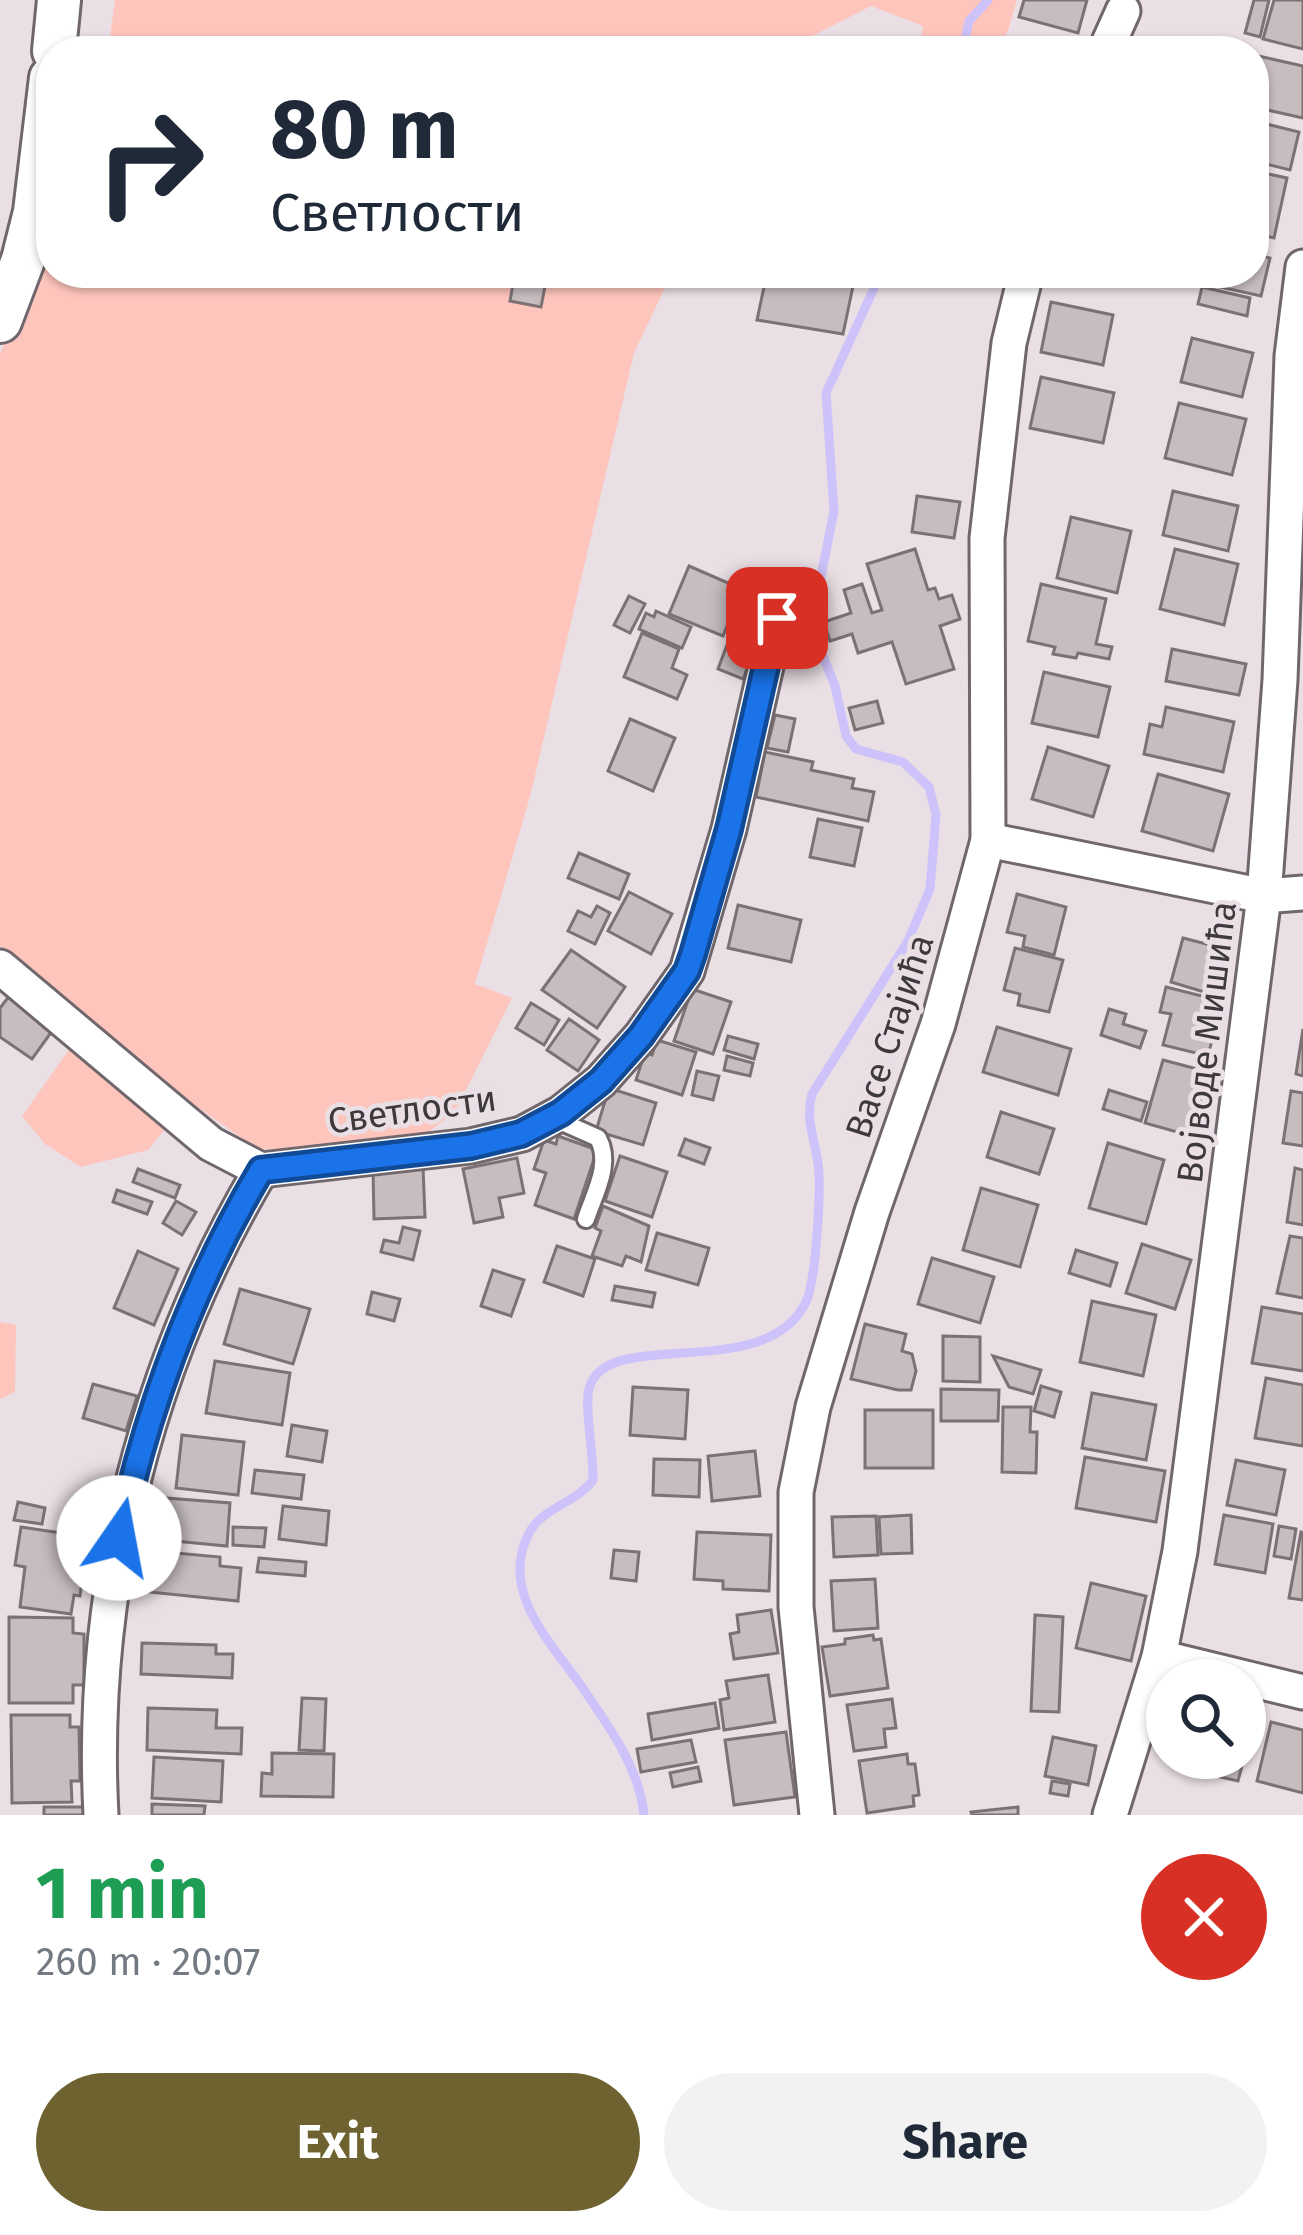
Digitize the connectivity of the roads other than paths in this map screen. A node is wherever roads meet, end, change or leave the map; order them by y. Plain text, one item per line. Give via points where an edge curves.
1 (59, 0) edge
2 (1123, 11) dead end
3 (55, 36) edge
4 (1112, 36) edge
5 (36, 204) edge
6 (1303, 267) edge
7 (1022, 288) edge
8 (0, 321) edge
9 (777, 618) dead end
10 (988, 839) junction
11 (1303, 893) edge
12 (1264, 896) junction
13 (0, 967) edge
14 (552, 1118) junction
15 (261, 1170) junction
16 (586, 1219) dead end
17 (1159, 1657) junction
18 (1303, 1692) edge
19 (101, 1815) edge
20 (817, 1815) edge
21 (1110, 1815) edge

1 - 3 street
2 - 4 street
5 - 8 street
6 - 12 street, Војводе Мишића
7 - 10 street, Васе Стајића via 990,502
9 - 14 street, Светлости via 687,971 601,1081
10 - 12 street
10 - 20 street, Васе Стајића via 803,1452 796,1607
11 - 12 street
12 - 17 street, Војводе Мишића via 1180,1551
13 - 15 street via 211,1144
14 - 15 street, Светлости via 471,1146
14 - 16 lane via 602,1144 603,1171
15 - 19 street via 172,1355 135,1466 105,1640
17 - 18 street
17 - 21 street, Војводе Мишића

